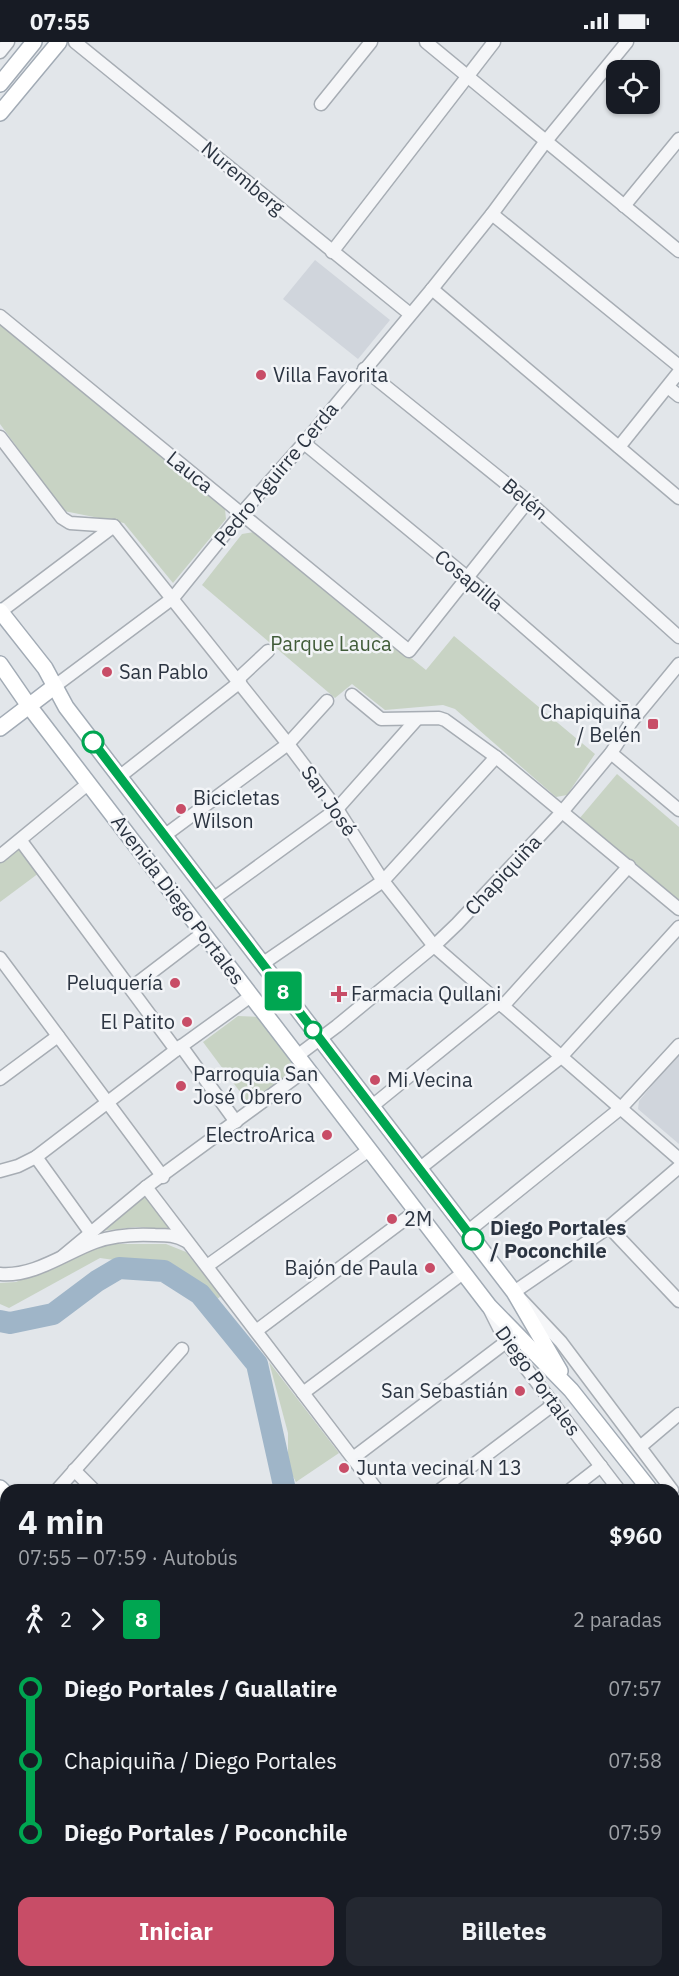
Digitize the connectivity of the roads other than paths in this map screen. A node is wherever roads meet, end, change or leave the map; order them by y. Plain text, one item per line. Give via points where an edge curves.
1 (8, 42) edge
2 (34, 42) edge
3 (59, 42) edge
4 (75, 42) edge
5 (371, 42) edge
6 (426, 42) edge
7 (494, 42) edge
8 (627, 42) edge
9 (0, 52) edge
10 (467, 76) junction
11 (0, 84) edge
12 (321, 104) dead end
13 (0, 113) edge
14 (679, 139) edge
15 (546, 141) junction
16 (624, 206) junction
17 (492, 214) junction
18 (679, 251) edge
19 (332, 252) junction
20 (432, 289) junction
21 (410, 314) junction
22 (0, 316) edge
23 (679, 366) edge
24 (364, 369) junction
25 (679, 372) edge
26 (669, 387) junction
27 (679, 396) edge
28 (0, 437) edge
29 (304, 443) junction
30 (619, 447) junction
31 (679, 498) edge
32 (528, 501) junction
33 (241, 514) junction
34 (114, 526) junction
35 (468, 578) junction
36 (173, 598) junction
37 (0, 612) edge
38 (679, 636) edge
39 (268, 651) dead end
40 (0, 664) edge
41 (679, 664) edge
42 (239, 681) junction
43 (55, 686) junction
44 (352, 695) dead end
45 (327, 701) dead end
46 (29, 706) junction
47 (417, 719) junction
48 (632, 721) junction
49 (0, 728) edge
50 (288, 744) junction
51 (611, 753) junction
52 (496, 757) junction
53 (119, 777) junction
54 (88, 783) junction
55 (677, 805) edge
56 (337, 809) junction
57 (562, 812) junction
58 (164, 836) junction
59 (21, 841) junction
60 (0, 856) edge
61 (629, 866) junction
62 (383, 880) junction
63 (213, 899) junction
64 (679, 909) edge
65 (679, 927) edge
66 (203, 933) junction
67 (434, 946) junction
68 (2, 964) edge
69 (262, 964) junction
70 (131, 988) junction
71 (251, 996) junction
72 (501, 1004) junction
73 (58, 1036) junction
74 (320, 1039) junction
75 (679, 1045) edge
76 (178, 1048) junction
77 (561, 1057) junction
78 (302, 1062) junction
79 (0, 1079) edge
80 (107, 1102) junction
81 (371, 1107) junction
82 (621, 1108) junction
83 (236, 1122) junction
84 (369, 1150) junction
85 (36, 1157) junction
86 (679, 1159) edge
87 (679, 1167) edge
88 (419, 1169) junction
89 (0, 1171) edge
90 (163, 1177) junction
91 (146, 1187) junction
92 (416, 1211) junction
93 (609, 1227) junction
94 (90, 1232) junction
95 (467, 1232) junction
96 (189, 1244) junction
97 (63, 1256) junction
98 (207, 1266) junction
99 (463, 1273) junction
100 (0, 1274) edge
101 (514, 1292) junction
102 (679, 1301) edge
103 (489, 1306) junction
104 (256, 1332) junction
105 (506, 1342) junction
106 (182, 1349) dead end
107 (571, 1390) junction
108 (303, 1393) junction
109 (554, 1404) junction
110 (679, 1414) edge
111 (640, 1447) junction
112 (353, 1458) junction
113 (601, 1466) junction
114 (74, 1470) junction
115 (62, 1484) edge
116 (88, 1484) edge
117 (372, 1484) edge
118 (448, 1484) edge
119 (578, 1484) edge
120 (614, 1484) edge
121 (645, 1484) edge
122 (668, 1484) edge

1 - 9 street
2 - 11 main road
3 - 13 main road
4 - 19 street, Nuremberg
5 - 12 street
6 - 10 street
7 - 10 street
8 - 15 street, Pedro Aguirre Cerda
10 - 15 street
10 - 19 street
14 - 16 street
15 - 16 street
15 - 17 street, Pedro Aguirre Cerda
16 - 18 street
17 - 20 street, Pedro Aguirre Cerda
17 - 23 street
19 - 21 street, Nuremberg
20 - 21 street, Pedro Aguirre Cerda
20 - 30 street
21 - 24 street, Pedro Aguirre Cerda
22 - 33 street, Lauca
24 - 29 street, Pedro Aguirre Cerda
24 - 32 street, Belén
25 - 26 street
26 - 27 street
26 - 30 street
28 - 34 street via 62,518
29 - 33 street, Pedro Aguirre Cerda
29 - 35 street, Cosapilla
30 - 31 street
32 - 35 street
32 - 38 street, Belén
33 - 35 street, Lauca via 409,651
33 - 36 street, Pedro Aguirre Cerda
34 - 36 street, San José
34 - 37 street
35 - 48 street, Cosapilla
36 - 42 street, San José
36 - 43 street, Pedro Aguirre Cerda
37 - 43 main road, Avenida Diego Portales
39 - 42 street
40 - 46 main road, Avenida Diego Portales
41 - 48 street, Chapiquiña
42 - 50 street, San José
42 - 53 street
43 - 46 main road, Pedro Aguirre Cerda
43 - 53 main road, Avenida Diego Portales via 66,707
44 - 47 street via 381,719
45 - 50 street
46 - 49 main road, Pedro Aguirre Cerda
46 - 54 main road, Avenida Diego Portales
47 - 52 street via 442,718
47 - 56 street
48 - 51 street, Chapiquiña
50 - 56 street, San José
50 - 58 street
51 - 55 street
51 - 57 street, Chapiquiña
52 - 57 street
52 - 62 street
53 - 58 main road, Avenida Diego Portales
54 - 59 street
54 - 66 main road, Avenida Diego Portales
56 - 62 street, San José
56 - 63 street
57 - 61 street
57 - 67 street, Chapiquiña
58 - 63 main road, Avenida Diego Portales
59 - 60 street
59 - 70 street
61 - 64 street
61 - 72 street
62 - 67 street, San José
62 - 69 street
63 - 69 main road, Avenida Diego Portales
65 - 77 street
66 - 70 street
66 - 71 main road, Avenida Diego Portales
67 - 72 street, San José
67 - 74 street, Chapiquiña
68 - 73 street
69 - 74 main road, Avenida Diego Portales
70 - 76 street
71 - 76 street
71 - 78 main road, Avenida Diego Portales
72 - 77 street, San José
72 - 81 street
73 - 79 street
73 - 80 street
74 - 78 street, Chapiquiña
74 - 81 main road, Avenida Diego Portales
75 - 82 street
76 - 80 street
76 - 83 street
77 - 82 street, San José
77 - 88 street
78 - 83 street, Chapiquiña
78 - 84 main road, Avenida Diego Portales
80 - 85 street
80 - 90 street
81 - 88 main road, Avenida Diego Portales
82 - 86 street, San José
82 - 95 street
83 - 90 street, Chapiquiña
84 - 92 main road, Avenida Diego Portales
84 - 98 street
85 - 89 street
85 - 94 street
87 - 93 street
88 - 95 main road, Avenida Diego Portales
90 - 91 street, Chapiquiña
91 - 94 street, Chapiquiña
91 - 96 street
92 - 99 main road, Avenida Diego Portales
92 - 104 street
93 - 101 street
93 - 102 street
94 - 97 street, Chapiquiña
95 - 101 main road, Avenida Diego Portales
96 - 97 street via 177,1236 122,1235
96 - 98 street
97 - 100 street via 41,1267
98 - 104 street
99 - 103 main road, Avenida Diego Portales
99 - 108 street
101 - 107 main road, Diego Portales
101 - 111 street via 561,1342
103 - 105 street, Diego Portales
103 - 107 main road, Diego Portales
104 - 108 street
105 - 109 street, Diego Portales
105 - 112 street
106 - 114 street
107 - 121 main road, Diego Portales
108 - 112 street
109 - 113 street, Diego Portales
109 - 118 street
110 - 111 street
111 - 122 street
112 - 117 street
113 - 119 street
113 - 120 street, Diego Portales
114 - 115 street
114 - 116 street

